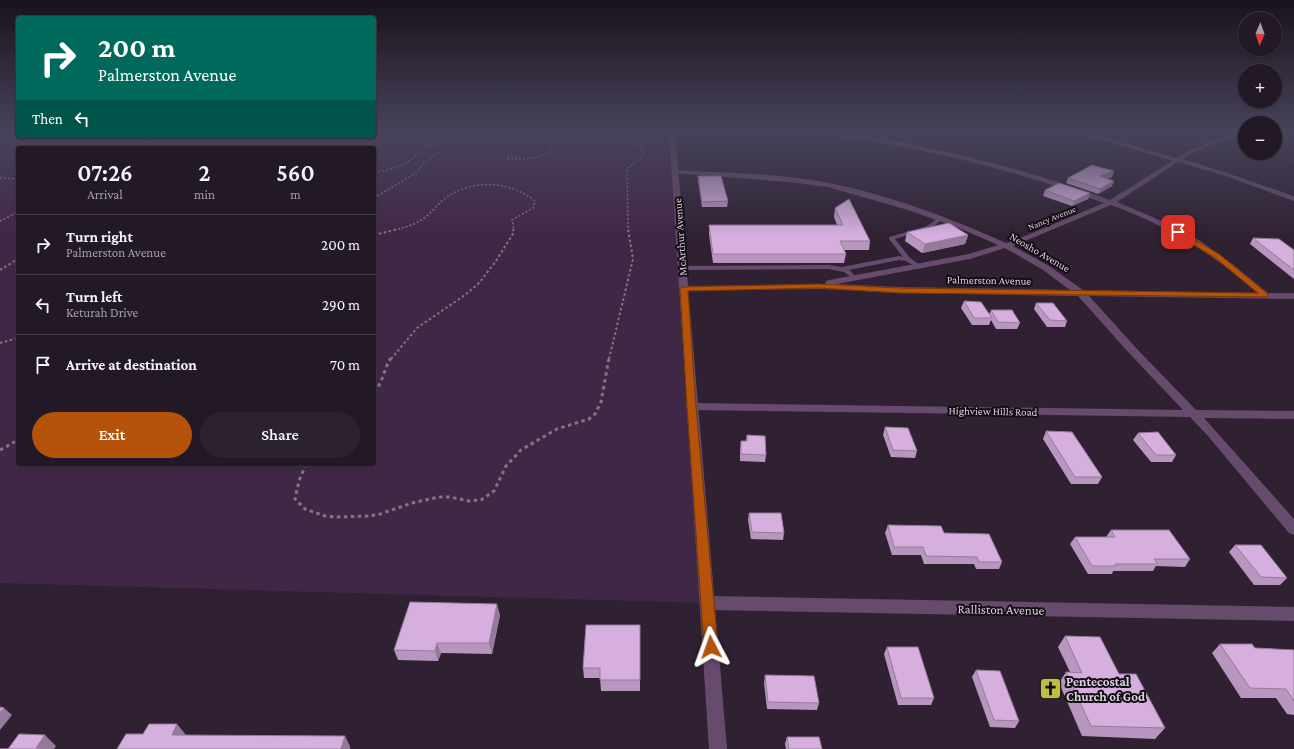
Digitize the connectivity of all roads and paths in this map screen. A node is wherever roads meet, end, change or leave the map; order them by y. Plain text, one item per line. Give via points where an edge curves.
1 (399, 166) edge
2 (422, 166) edge
3 (631, 166) edge
4 (675, 166) edge
5 (999, 166) edge
6 (1169, 166) edge
7 (1197, 166) edge
8 (376, 172) edge
9 (675, 172) junction
10 (0, 178) edge
11 (16, 179) edge
12 (376, 197) edge
13 (1293, 199) edge
14 (1111, 203) junction
15 (16, 213) edge
16 (941, 218) junction
17 (0, 221) edge
18 (376, 233) edge
19 (1007, 246) junction
20 (16, 259) edge
21 (908, 259) junction
22 (919, 266) junction
23 (682, 268) junction
24 (843, 269) junction
25 (0, 270) edge
26 (855, 278) junction
27 (819, 286) junction
28 (684, 289) junction
29 (1081, 293) junction
30 (1266, 296) junction
31 (1294, 296) edge
32 (16, 339) edge
33 (0, 343) edge
34 (376, 389) edge
35 (692, 407) junction
36 (1192, 414) junction
37 (1294, 415) edge
38 (16, 441) edge
39 (0, 450) edge
40 (305, 466) edge
41 (1294, 529) edge
42 (708, 603) junction
43 (1294, 614) edge
44 (718, 749) edge

1 - 8 path
2 - 12 path via 416,173
3 - 40 path via 627,169 628,227 633,259 611,347 601,402 595,414 589,419 557,429 521,450 506,466 494,491 476,501 439,498 369,516 325,516 305,509 295,499 298,481
4 - 9 street, McArthur Avenue
5 - 14 street
6 - 14 street, Nancy Avenue
7 - 13 street
9 - 16 street, Neosho Avenue via 772,178 828,185
9 - 23 street, McArthur Avenue
10 - 11 path
14 - 19 street, Nancy Avenue
14 - 30 street via 1147,217 1195,242 1229,265
15 - 17 path
16 - 19 street, Neosho Avenue
16 - 21 lane via 929,227 891,238
18 - 34 path via 416,223 430,214 448,196 474,186 493,185 518,190 535,201 532,208 512,220 514,232 511,238 481,281 412,333 395,352
19 - 22 street, Nancy Avenue
19 - 29 street, Neosho Avenue via 1057,275
20 - 25 path
21 - 22 lane
21 - 24 lane via 899,258
22 - 26 street, Nancy Avenue
23 - 24 lane
23 - 28 street, McArthur Avenue
24 - 26 lane
26 - 27 street, Nancy Avenue
27 - 28 street, Palmerston Avenue
27 - 29 street, Palmerston Avenue
28 - 35 street, McArthur Avenue
29 - 30 street, Palmerston Avenue
29 - 36 street, Neosho Avenue
30 - 31 street, Palmerston Avenue
32 - 33 path
35 - 36 street, Highview Hills Road
35 - 42 street, McArthur Avenue
36 - 37 street, Highview Hills Road
36 - 41 street, Neosho Avenue via 1217,439
38 - 39 path
42 - 43 street, Ralliston Avenue
42 - 44 street, McArthur Avenue

